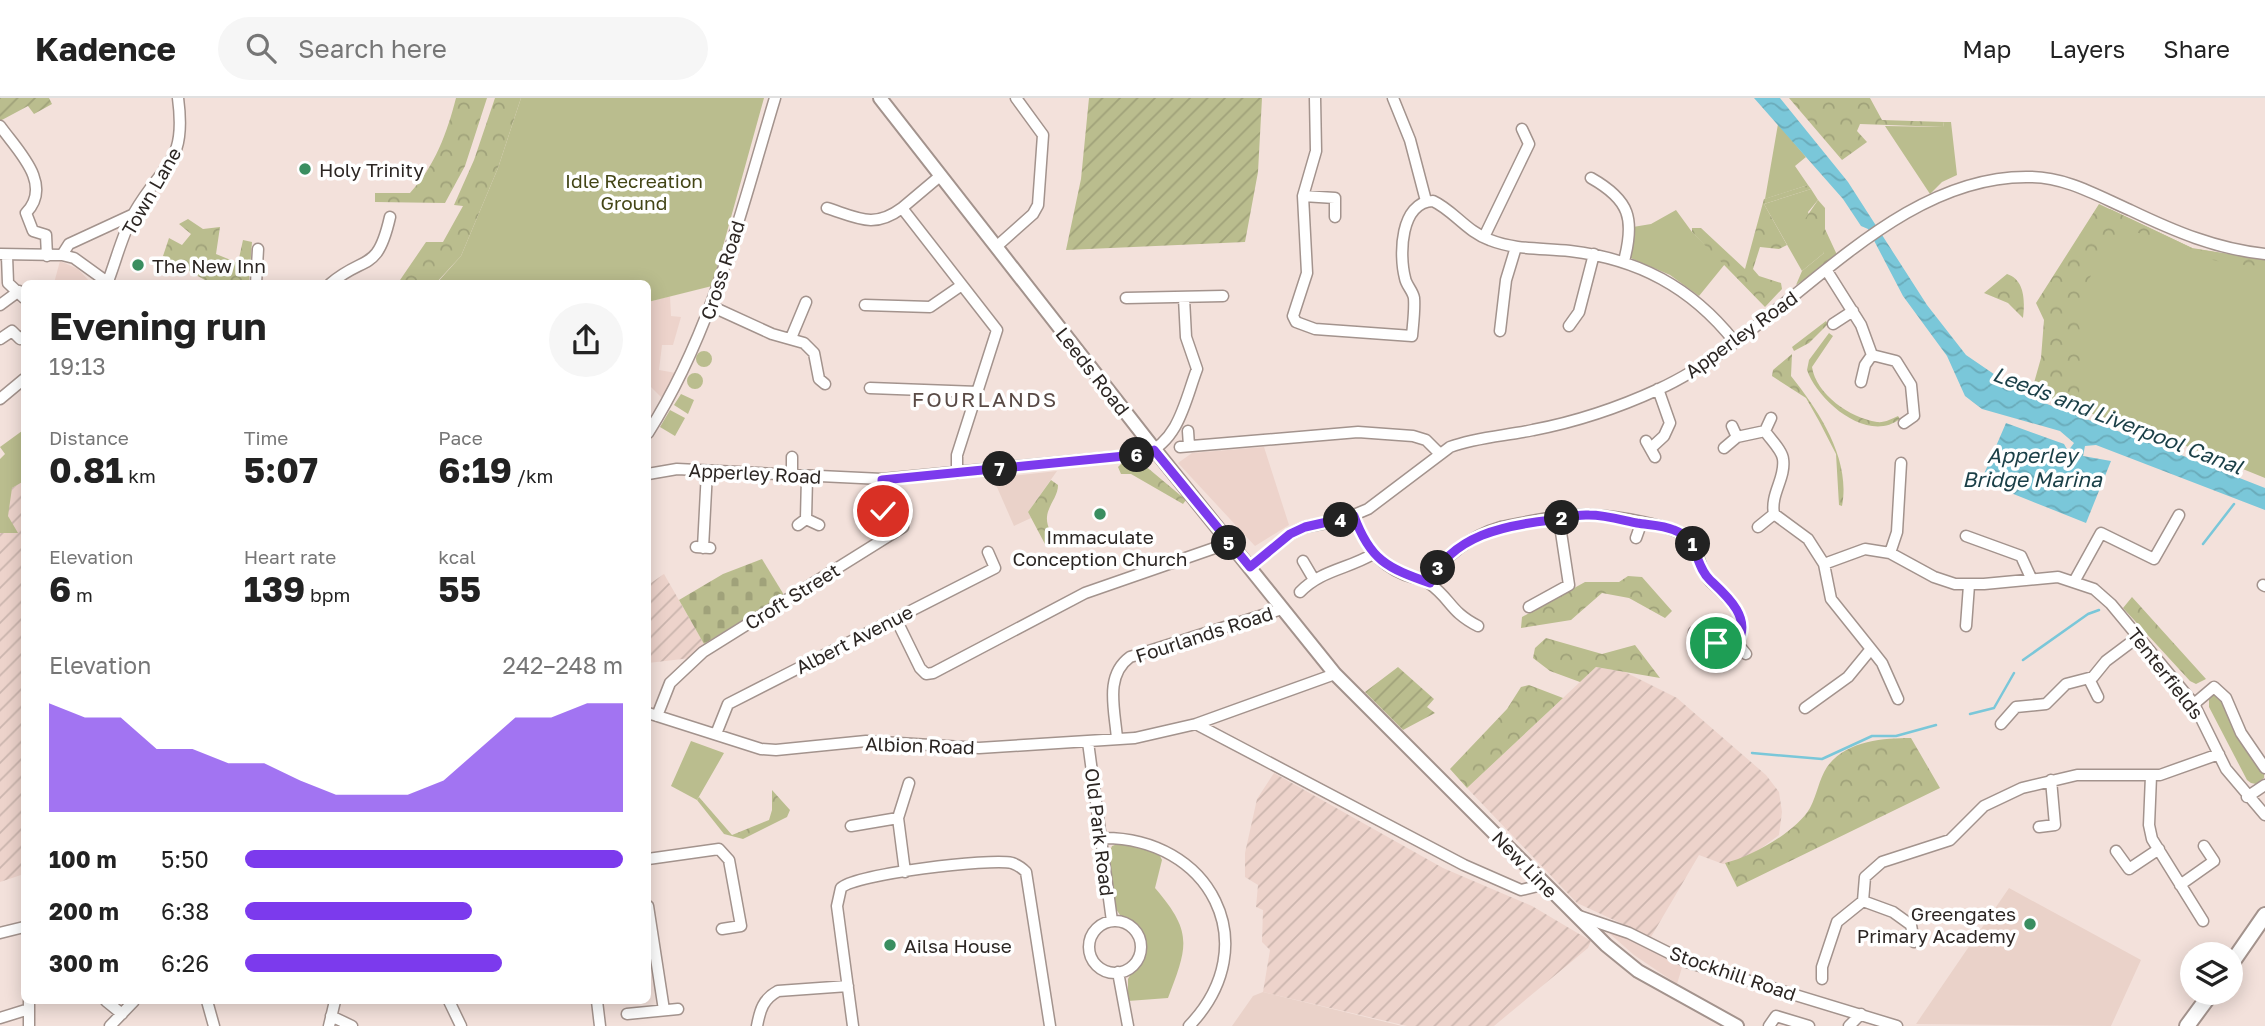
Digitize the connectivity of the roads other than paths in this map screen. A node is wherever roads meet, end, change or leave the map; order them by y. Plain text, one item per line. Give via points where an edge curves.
1 (178, 98) edge
2 (775, 98) edge
3 (880, 98) edge
4 (1016, 98) edge
5 (1315, 98) edge
6 (1393, 98) edge
7 (0, 126) edge
8 (1522, 130) dead end
9 (940, 176) junction
10 (1591, 178) dead end
11 (1303, 196) junction
12 (1426, 201) junction
13 (827, 208) dead end
14 (902, 208) junction
15 (134, 214) junction
16 (390, 217) dead end
17 (1335, 217) dead end
18 (1484, 237) junction
19 (996, 247) junction
20 (1516, 247) junction
21 (258, 249) dead end
22 (1594, 254) junction
23 (2265, 254) edge
24 (4, 255) edge
25 (62, 255) junction
26 (47, 256) junction
27 (1624, 261) junction
28 (1827, 271) junction
29 (104, 280) edge
30 (109, 280) edge
31 (256, 280) edge
32 (336, 280) edge
33 (962, 285) junction
34 (21, 293) edge
35 (21, 294) edge
36 (1223, 296) dead end
37 (1126, 298) dead end
38 (1184, 298) junction
39 (806, 302) dead end
40 (0, 305) edge
41 (864, 305) dead end
42 (713, 307) junction
43 (1853, 312) junction
44 (1833, 324) dead end
45 (1569, 326) dead end
46 (1500, 331) dead end
47 (21, 338) edge
48 (791, 338) junction
49 (0, 339) edge
50 (1734, 341) junction
51 (1872, 355) junction
52 (21, 382) edge
53 (1861, 382) dead end
54 (825, 384) dead end
55 (870, 388) dead end
56 (1658, 389) junction
57 (978, 392) junction
58 (0, 399) edge
59 (1771, 418) dead end
60 (1904, 423) dead end
61 (1732, 426) dead end
62 (651, 428) edge
63 (1188, 431) dead end
64 (1765, 431) junction
65 (1737, 437) junction
66 (1724, 448) dead end
67 (1651, 449) dead end
68 (1154, 450) junction
69 (1439, 453) junction
70 (792, 457) dead end
71 (1901, 463) dead end
72 (707, 471) junction
73 (651, 473) edge
74 (957, 473) junction
75 (792, 476) junction
76 (807, 477) junction
77 (882, 480) junction
78 (1774, 514) junction
79 (2179, 515) dead end
80 (1354, 516) junction
81 (1559, 519) junction
82 (1641, 524) junction
83 (819, 525) dead end
84 (1758, 527) dead end
85 (1966, 536) dead end
86 (1636, 538) dead end
87 (1229, 542) junction
88 (703, 548) dead end
89 (988, 552) dead end
90 (1890, 553) junction
91 (1373, 554) junction
92 (1303, 561) dead end
93 (1824, 564) junction
94 (1250, 567) junction
95 (1313, 578) junction
96 (2031, 578) junction
97 (2075, 580) junction
98 (1430, 583) junction
99 (1969, 585) junction
100 (1300, 592) dead end
101 (1529, 607) dead end
102 (1282, 609) junction
103 (896, 619) junction
104 (1478, 626) dead end
105 (1966, 626) dead end
106 (1694, 632) dead end
107 (2138, 637) junction
108 (1737, 643) junction
109 (1871, 649) junction
110 (1746, 654) dead end
111 (1335, 674) junction
112 (2089, 679) junction
113 (2098, 697) dead end
114 (1898, 699) dead end
115 (2194, 704) junction
116 (1805, 708) dead end
117 (652, 714) edge
118 (1196, 724) junction
119 (2001, 724) dead end
120 (716, 734) junction
121 (1117, 739) junction
122 (1088, 742) junction
123 (2219, 754) junction
124 (2265, 768) edge
125 (2151, 776) junction
126 (2051, 780) junction
127 (909, 783) dead end
128 (2265, 785) edge
129 (2247, 797) junction
130 (2265, 815) edge
131 (898, 818) junction
132 (851, 826) dead end
133 (2039, 827) dead end
134 (1101, 838) junction
135 (2204, 846) dead end
136 (2159, 849) junction
137 (2116, 851) dead end
138 (651, 859) edge
139 (905, 872) junction
140 (1546, 884) junction
141 (2180, 885) junction
142 (1863, 901) junction
143 (1572, 913) junction
144 (2265, 915) edge
145 (1112, 921) junction
146 (2203, 921) dead end
147 (21, 928) edge
148 (722, 929) dead end
149 (0, 933) edge
150 (651, 937) edge
151 (1914, 942) dead end
152 (2243, 947) edge
153 (1118, 972) junction
154 (1822, 979) dead end
155 (848, 986) junction
156 (108, 1004) edge
157 (132, 1004) edge
158 (208, 1004) edge
159 (334, 1004) edge
160 (450, 1004) edge
161 (597, 1004) edge
162 (29, 1005) edge
163 (2202, 1005) edge
164 (678, 1009) dead end
165 (664, 1010) junction
166 (627, 1014) dead end
167 (1861, 1014) junction
168 (0, 1018) edge
169 (119, 1021) edge
170 (330, 1021) edge
171 (29, 1026) edge
172 (214, 1026) edge
173 (352, 1026) edge
174 (461, 1026) edge
175 (600, 1026) edge
176 (757, 1026) edge
177 (853, 1026) edge
178 (1050, 1026) edge
179 (1128, 1026) edge
180 (1189, 1026) edge
181 (1737, 1026) edge
182 (1769, 1026) edge
183 (1809, 1026) edge
184 (1849, 1026) edge
185 (1897, 1026) edge
186 (2187, 1026) edge

1 - 15 street, Town Lane via 177,153
2 - 42 street, Cross Road
3 - 9 main road, Leeds Road
4 - 19 street via 1043,135 1038,205
5 - 11 street via 1316,151
6 - 12 street
7 - 26 street via 34,176 36,197 26,213 33,231 46,235
8 - 18 street via 1529,144
9 - 14 street
9 - 19 main road, Leeds Road
10 - 27 street via 1616,194 1624,207 1631,225
11 - 12 street via 1307,272 1293,316 1296,322 1315,329 1412,336 1414,296 1405,280 1403,254 1406,222
11 - 17 street via 1335,198
12 - 18 street via 1440,205
13 - 14 street via 875,221
14 - 33 street
15 - 25 street via 69,244
15 - 30 street, Town Lane
16 - 32 street via 377,255
18 - 20 street
19 - 68 main road, Leeds Road
20 - 22 street
20 - 46 street via 1506,280
21 - 31 street
22 - 27 street
22 - 45 street via 1579,312
23 - 28 street, Apperley Road via 2215,246 2074,185 2032,177 1956,187 1881,230
24 - 26 street
24 - 34 street via 8,282
25 - 26 street
25 - 29 street via 74,258
27 - 50 street via 1669,280 1691,296
28 - 43 street
28 - 50 street, Apperley Road
33 - 41 street via 930,307
33 - 57 street via 997,330
35 - 40 street
36 - 38 street
37 - 38 street
38 - 68 street via 1186,337 1197,369 1173,431
39 - 48 street
42 - 48 street
42 - 62 street, Cross Road
43 - 44 street
43 - 51 street
47 - 49 street via 12,331
48 - 54 street via 814,353
50 - 56 street, Apperley Road
51 - 53 street
51 - 60 street via 1896,361 1911,384 1914,416
52 - 58 street
55 - 57 street
56 - 67 street via 1670,423
56 - 69 street, Apperley Road via 1547,428 1465,441
57 - 74 street via 957,455
59 - 64 street
61 - 65 street
63 - 69 street via 1185,447 1358,432 1413,436 1426,440
64 - 65 street
64 - 78 street via 1783,457 1772,504
65 - 66 street
68 - 74 street, Apperley Road
68 - 87 main road, Leeds Road
69 - 80 street, Apperley Road via 1393,493
70 - 75 street
71 - 90 street via 1898,532
72 - 73 street, Apperley Road
72 - 75 street, Apperley Road
72 - 88 street
74 - 77 street, Apperley Road
75 - 76 street, Apperley Road
76 - 77 street, Apperley Road
76 - 83 street via 802,522
77 - 117 street, Croft Street via 883,511 903,527 703,652 670,684
78 - 84 street
78 - 93 street via 1808,539
79 - 97 street via 2154,559 2101,533
80 - 91 street
80 - 94 street, Apperley Road via 1290,534
81 - 82 street via 1590,515
81 - 98 street via 1489,530 1436,569
81 - 101 street via 1569,585
82 - 86 street
82 - 108 street via 1674,529 1693,544 1703,571 1731,597 1737,610 1741,630
85 - 96 street via 2021,556
87 - 94 main road, Leeds Road
87 - 103 street via 1084,593 933,673 920,668
89 - 103 street, Albert Avenue via 995,568
90 - 93 street, Tenterfields via 1865,550
90 - 99 street, Tenterfields via 1934,577
91 - 95 street via 1351,567
91 - 98 street via 1389,567
92 - 95 street
93 - 109 street via 1831,599
94 - 102 main road, Leeds Road
95 - 100 street
96 - 97 street, Tenterfields
96 - 99 street, Tenterfields
97 - 107 street, Tenterfields via 2111,604
98 - 104 street via 1460,617
99 - 105 street
102 - 111 main road, Leeds Road
102 - 121 street, Fourlands Road via 1130,657 1120,665 1113,685
103 - 120 street, Albert Avenue via 728,704
106 - 108 street via 1716,643
107 - 112 street
107 - 115 street, Tenterfields
108 - 110 street
109 - 114 street
109 - 116 street via 1848,677
111 - 118 street, Albion Road
111 - 140 main road, New Line
112 - 113 street
112 - 119 street via 2066,684 2046,704 2016,707
115 - 123 street, Tenterfields
115 - 124 street via 2214,687 2226,698 2241,733
117 - 120 street, Albion Road
118 - 121 street, Albion Road
118 - 140 street via 1464,865 1521,890
120 - 122 street, Albion Road via 776,750 866,741 979,748
121 - 122 street, Albion Road
122 - 134 street, Old Park Road
123 - 125 street
123 - 129 street, Tenterfields
125 - 126 street via 2097,774
125 - 136 street via 2148,825
126 - 133 street via 2055,825
126 - 142 street via 1984,806 1950,840 1882,862 1865,877
127 - 131 street
128 - 129 street
129 - 130 street, Tenterfields
131 - 132 street
131 - 139 street
134 - 145 street, Old Park Road
134 - 180 street via 1122,838 1165,849 1189,865 1216,900 1225,940 1224,964 1210,1003
135 - 141 street via 2214,861
136 - 137 street via 2129,869
136 - 141 street
138 - 148 street via 719,849 729,860 741,926
139 - 155 street via 841,888 837,906
139 - 178 street via 998,862 1012,863 1026,872
140 - 143 main road, New Line
141 - 146 street
142 - 151 street via 1893,912 1911,925
142 - 154 street via 1837,922
143 - 167 street, Stockhill Road via 1629,933 1688,962
143 - 181 main road, New Line via 1638,971
144 - 152 highway
145 - 153 street, Old Park Road via 1136,931 1141,948 1134,964
145 - 153 street, Old Park Road via 1093,932 1089,947 1095,963
147 - 149 street
150 - 165 street
153 - 179 street
155 - 176 street via 778,991 761,1007
155 - 177 street
156 - 169 street
157 - 169 street
158 - 172 street
159 - 170 street
160 - 174 street
161 - 175 street
162 - 168 street
162 - 171 street
163 - 186 highway
164 - 165 street
165 - 166 street
167 - 184 street
167 - 185 street, Stockhill Road
170 - 173 street
182 - 183 street via 1776,1016

